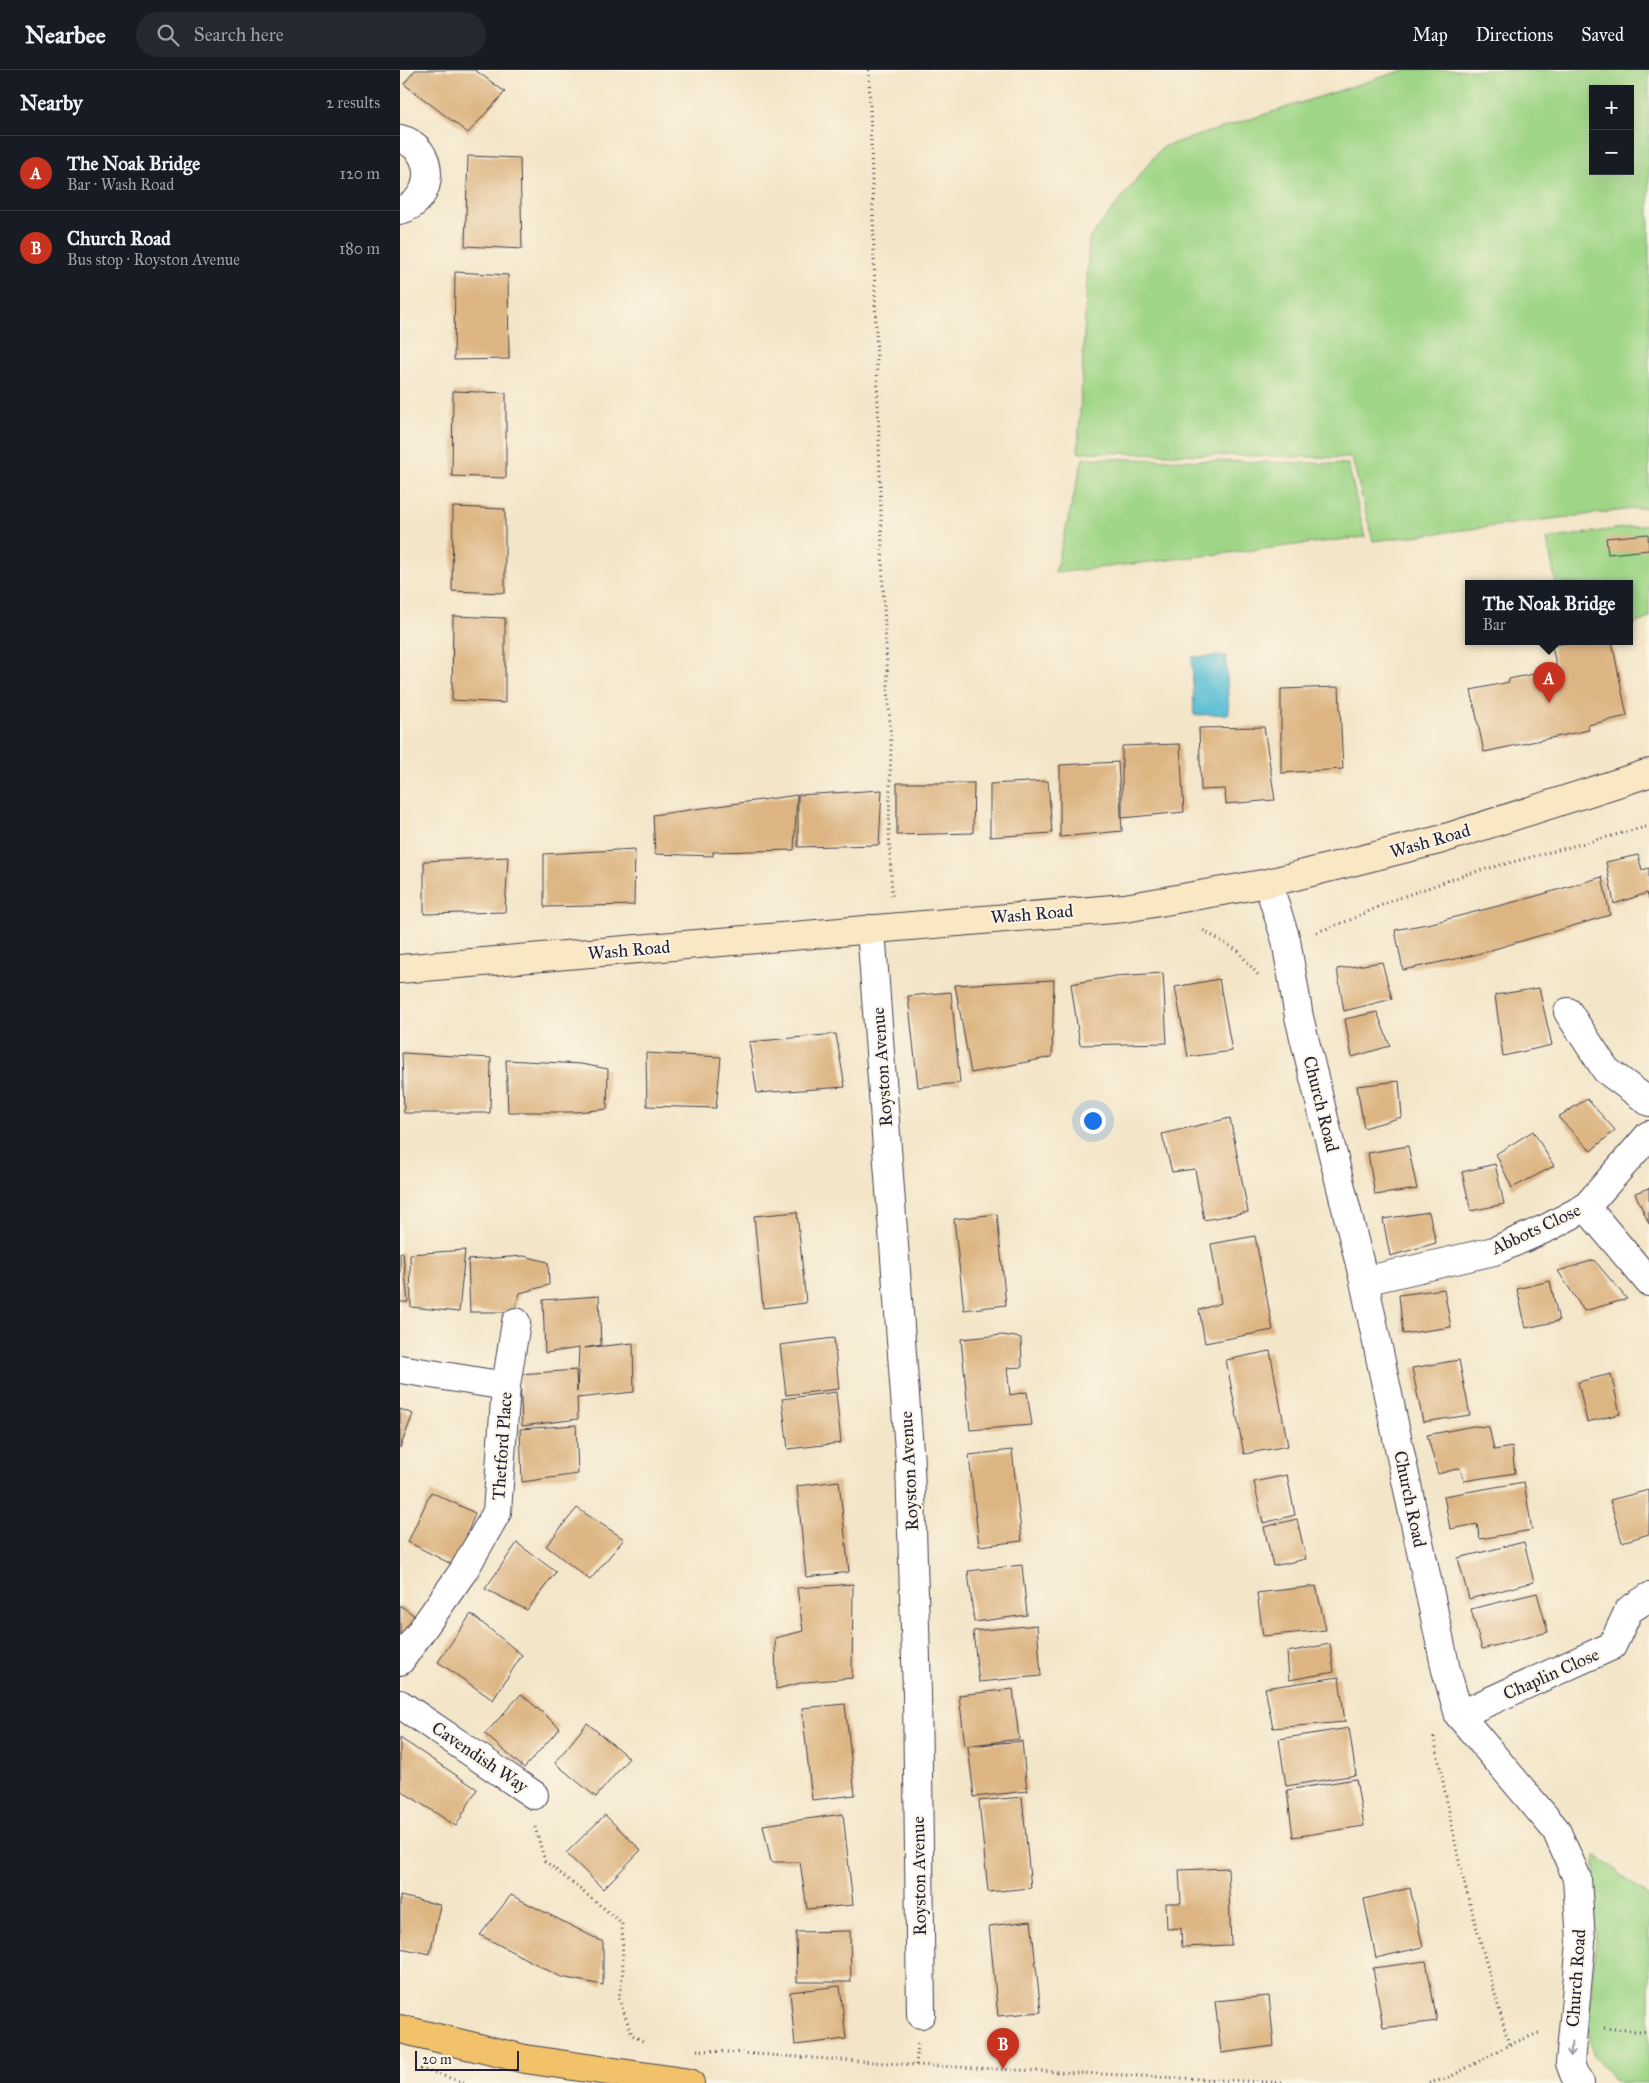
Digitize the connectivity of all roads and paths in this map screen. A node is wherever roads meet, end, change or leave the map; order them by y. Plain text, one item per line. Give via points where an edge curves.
1 (869, 70) edge
2 (400, 139) edge
3 (400, 210) edge
4 (1649, 773) edge
5 (1649, 826) edge
6 (1268, 883) junction
7 (1192, 925) dead end
8 (882, 928) junction
9 (1312, 933) dead end
10 (400, 969) edge
11 (1262, 980) dead end
12 (1568, 1012) dead end
13 (1649, 1102) edge
14 (1649, 1135) edge
15 (1586, 1207) junction
16 (1364, 1281) junction
17 (1649, 1282) edge
18 (516, 1322) dead end
19 (400, 1369) edge
20 (506, 1386) junction
21 (1649, 1597) edge
22 (400, 1661) edge
23 (400, 1704) edge
24 (1459, 1715) junction
25 (1434, 1734) dead end
26 (534, 1794) joint
27 (922, 2014) dead end
28 (1550, 2028) dead end
29 (1597, 2028) dead end
30 (400, 2029) edge
31 (1649, 2032) edge
32 (1509, 2045) junction
33 (653, 2046) dead end
34 (691, 2050) dead end
35 (419, 2069) dead end
36 (466, 2083) edge
37 (690, 2083) edge
38 (1285, 2083) edge
39 (1428, 2083) edge
40 (1580, 2083) edge

1 - 8 path via 883,586 891,745
2 - 3 street via 415,146 428,168 424,192 416,202
4 - 6 street, Wash Road via 1439,840
5 - 9 path via 1467,874
6 - 8 street, Wash Road via 1125,908
6 - 16 street, Church Road via 1286,940 1300,1017
7 - 11 path via 1238,951
8 - 10 street, Wash Road
8 - 27 street, Royston Avenue via 910,1464
12 - 13 street via 1606,1070
14 - 15 street, Abbots Close
15 - 16 street, Abbots Close via 1494,1251
15 - 17 street
16 - 24 street, Church Road via 1446,1670
18 - 20 street, Thetford Place
19 - 20 street
20 - 22 street, Thetford Place via 496,1512 464,1570
21 - 24 street, Chaplin Close via 1629,1610 1612,1646
23 - 26 street, Cavendish Way
24 -> 40 street, Church Road via 1556,1830 1577,1878 1581,1942 1570,2064
25 - 32 path via 1461,1871
26 - 33 path via 535,1828 544,1861 622,1923 623,1970 619,1999 632,2035
28 - 32 path
29 - 31 path
30 - 37 main road via 525,2059
32 - 39 path via 1448,2078
34 - 38 path
35 - 36 path

